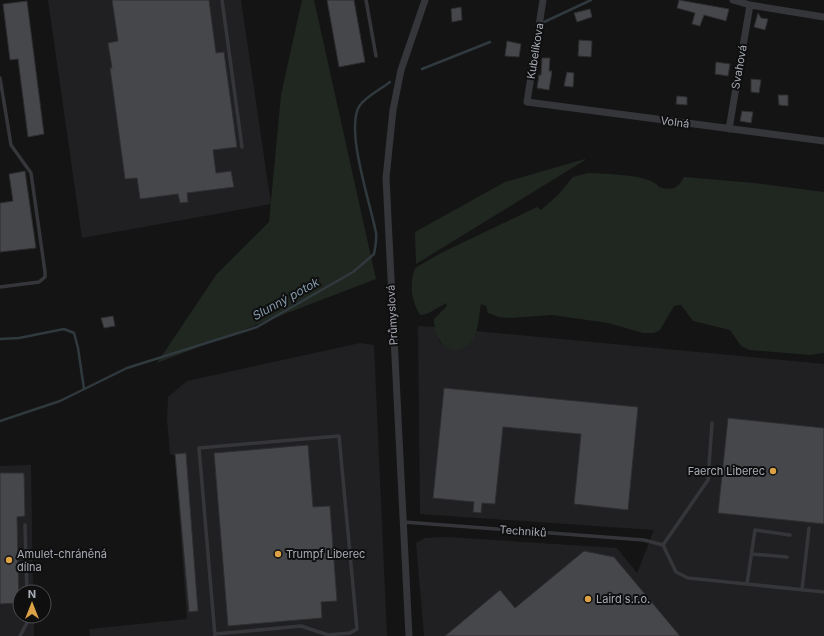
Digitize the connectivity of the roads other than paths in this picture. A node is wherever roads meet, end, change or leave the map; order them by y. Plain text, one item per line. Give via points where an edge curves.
1 (222, 0) edge
2 (366, 0) edge
3 (425, 0) edge
4 (543, 0) edge
5 (733, 0) edge
6 (750, 5) junction
7 (824, 17) edge
8 (376, 56) dead end
9 (0, 78) edge
10 (527, 102) joint
11 (729, 129) junction
12 (824, 141) edge
13 (242, 147) dead end
14 (0, 287) edge
15 (712, 423) dead end
16 (403, 522) junction
17 (25, 525) dead end
18 (809, 528) dead end
19 (790, 535) dead end
20 (663, 545) junction
21 (752, 554) junction
22 (787, 557) dead end
23 (27, 584) edge
24 (747, 584) junction
25 (802, 590) junction
26 (824, 592) edge
27 (26, 624) edge
28 (215, 635) edge
29 (20, 636) edge
30 (409, 636) edge

1 - 13 lane
2 - 8 lane
3 - 16 street, Průmyslová via 401,70 393,110 386,178
4 - 10 street, Kubelíkova
5 - 6 street
6 - 7 street
6 - 11 street, Svahová
9 - 14 lane via 11,145 31,173 45,272 45,277 39,282
10 - 11 street, Volná
11 - 12 street, Volná
15 - 20 lane via 708,480
16 - 20 lane, Techniků via 644,540
16 - 30 street, Průmyslová
17 - 23 lane
18 - 25 lane
19 - 21 lane via 755,530
20 - 24 lane via 676,572 682,576
21 - 22 lane
21 - 24 lane
24 - 25 lane
25 - 26 lane
27 - 29 lane
28 - 28 lane via 302,626 328,635 350,633 357,629 339,436 200,448

